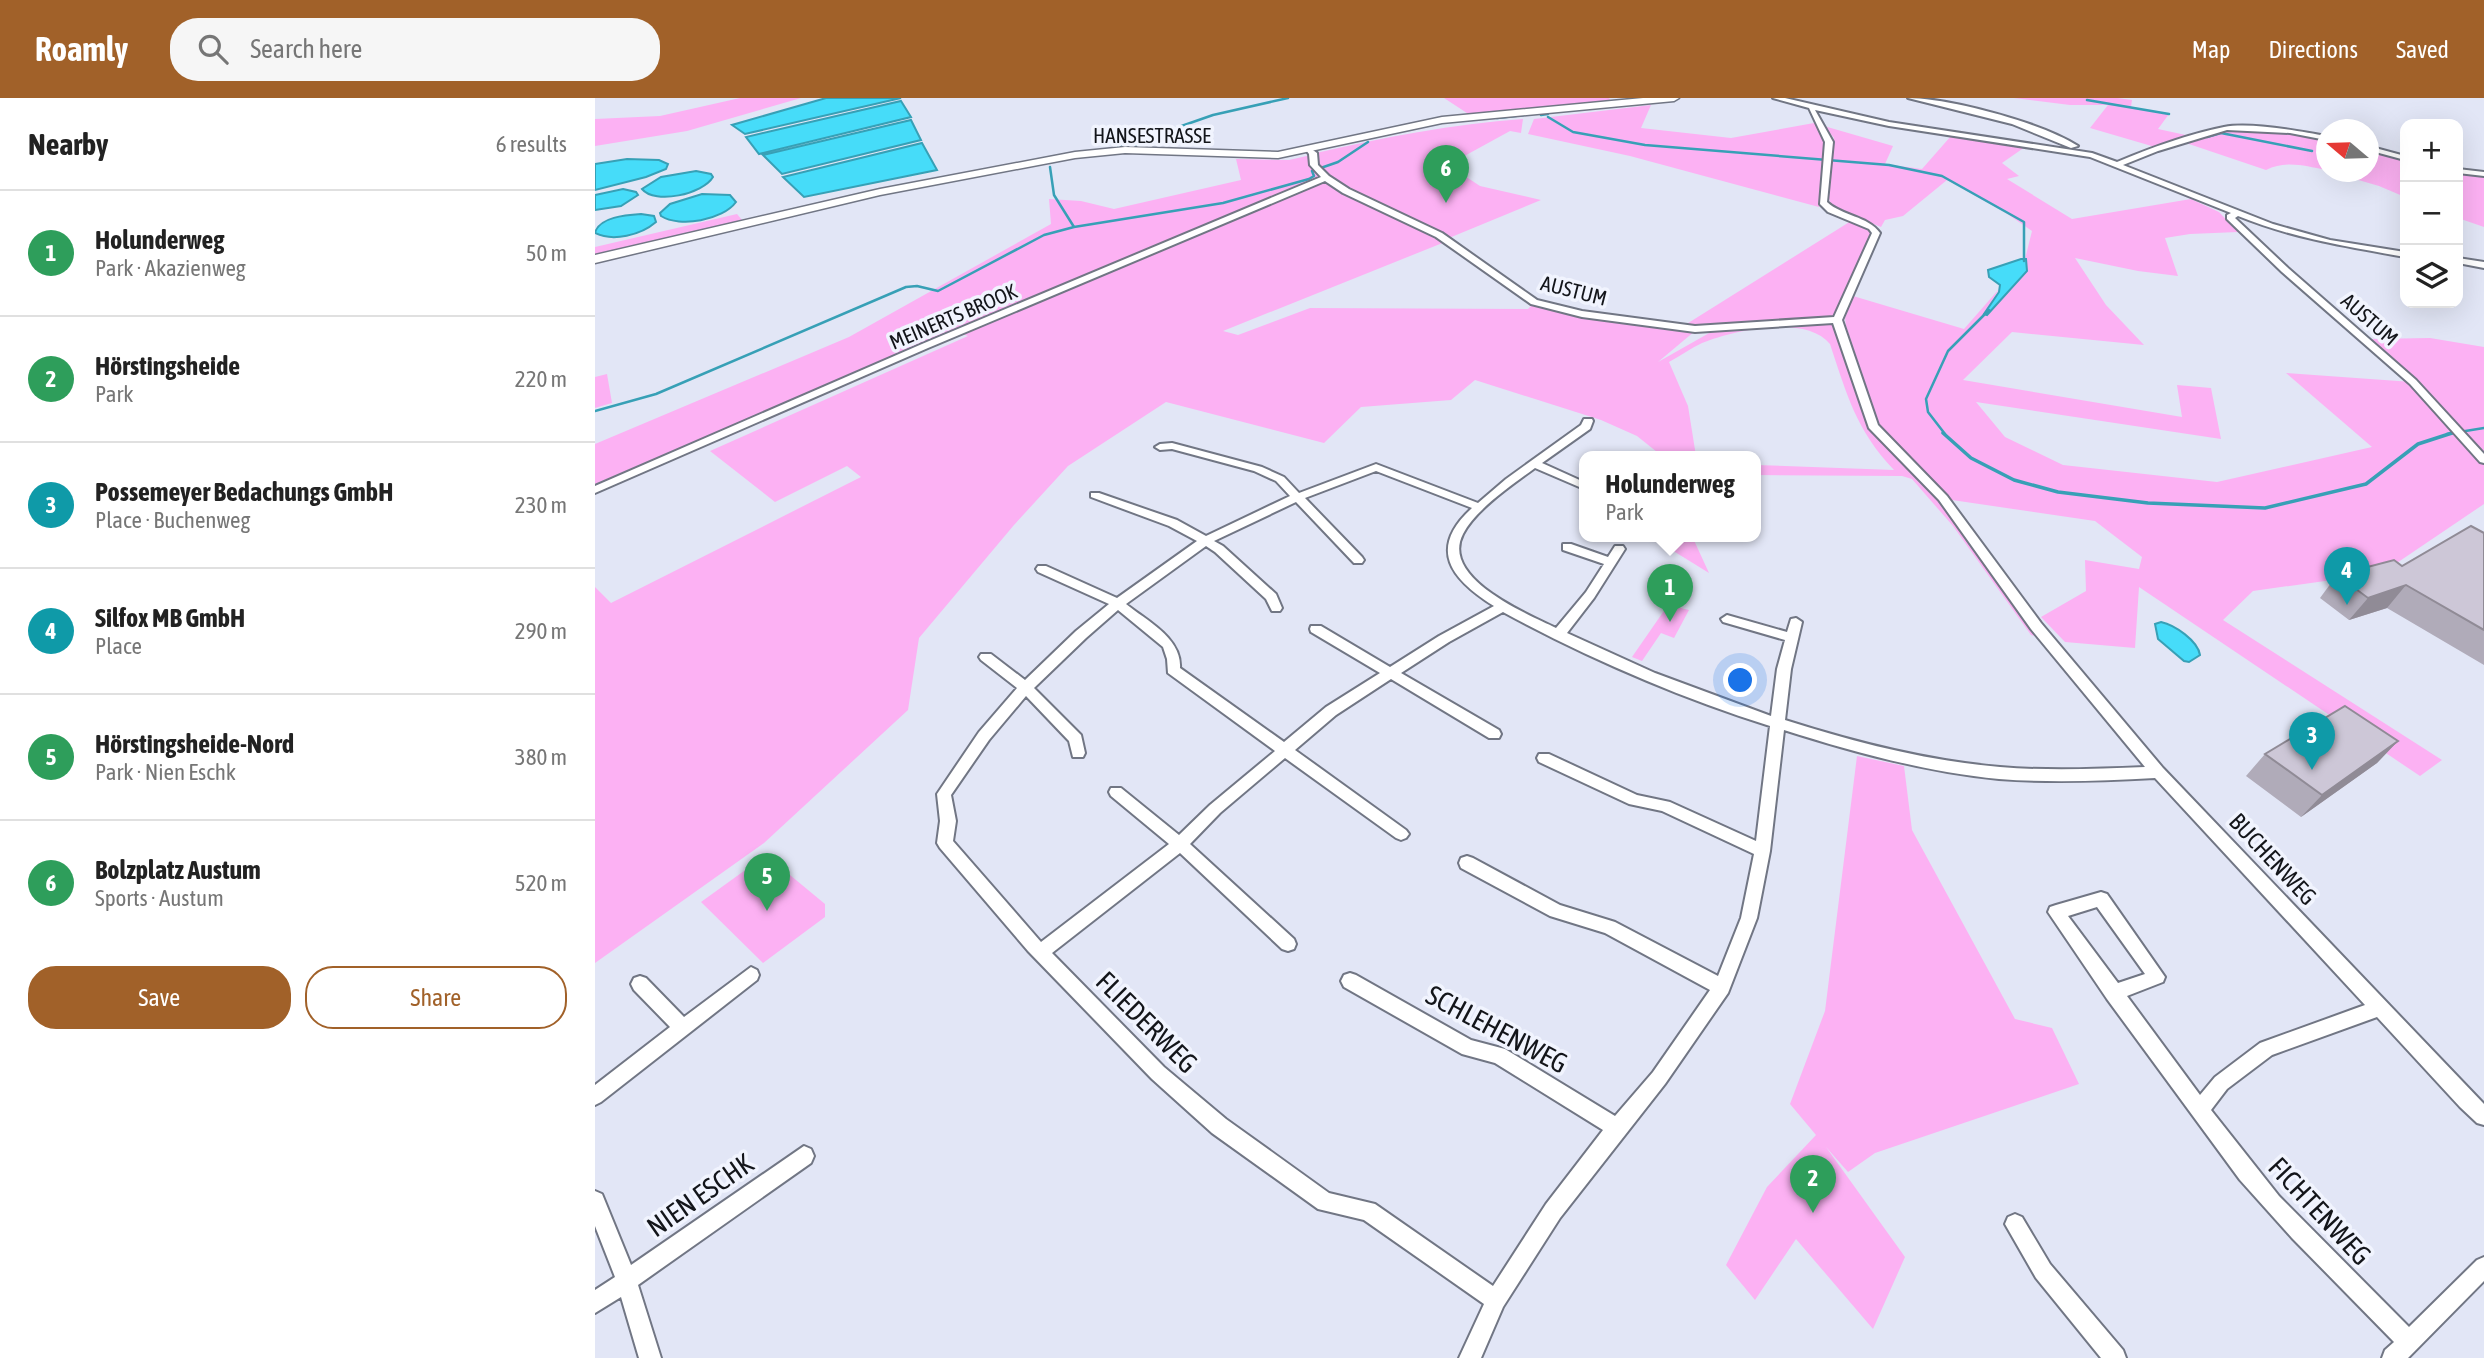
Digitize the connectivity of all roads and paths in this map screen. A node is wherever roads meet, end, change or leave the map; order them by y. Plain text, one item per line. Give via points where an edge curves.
1 (1674, 98) edge
2 (1776, 98) edge
3 (1911, 98) edge
4 (1815, 107) junction
5 (2316, 136) edge
6 (1310, 150) junction
7 (2379, 151) edge
8 (2080, 153) junction
9 (2400, 157) edge
10 (2117, 165) junction
11 (2463, 172) edge
12 (2484, 174) edge
13 (1327, 178) junction
14 (2236, 214) junction
15 (2400, 253) edge
16 (595, 259) edge
17 (2463, 262) edge
18 (2484, 265) edge
19 (1837, 320) junction
20 (1588, 421) dead end
21 (1160, 447) dead end
22 (2484, 460) edge
23 (1535, 464) junction
24 (1579, 484) edge
25 (595, 490) edge
26 (1095, 495) dead end
27 (1298, 495) junction
28 (1479, 507) junction
29 (1204, 542) junction
30 (1567, 547) dead end
31 (1619, 549) dead end
32 (1358, 560) dead end
33 (1611, 562) junction
34 (1042, 569) dead end
35 (1117, 603) junction
36 (1503, 607) junction
37 (1276, 608) dead end
38 (1727, 619) dead end
39 (1796, 622) dead end
40 (1316, 629) dead end
41 (1558, 635) junction
42 (1792, 638) junction
43 (986, 657) dead end
44 (1392, 672) junction
45 (1025, 687) junction
46 (1779, 723) junction
47 (1494, 734) dead end
48 (1283, 749) junction
49 (1078, 753) dead end
50 (1544, 758) dead end
51 (2158, 772) junction
52 (1117, 792) dead end
53 (1401, 834) dead end
54 (1180, 844) junction
55 (1762, 851) junction
56 (1467, 863) dead end
57 (1288, 944) dead end
58 (1040, 952) junction
59 (751, 975) dead end
60 (1350, 981) dead end
61 (640, 984) dead end
62 (1722, 987) junction
63 (2113, 993) junction
64 (2379, 1008) junction
65 (683, 1028) junction
66 (595, 1096) edge
67 (2200, 1110) junction
68 (2484, 1116) edge
69 (1617, 1128) junction
70 (804, 1156) dead end
71 (595, 1201) edge
72 (2015, 1224) dead end
73 (2484, 1267) edge
74 (627, 1281) junction
75 (1496, 1300) junction
76 (595, 1303) edge
77 (2409, 1342) junction
78 (650, 1358) edge
79 (1470, 1358) edge
80 (2115, 1358) edge
81 (2393, 1358) edge

1 - 6 street, HANSESTRASSE via 1442,120
2 - 4 street
3 - 8 street via 2022,125
4 - 8 street via 1889,124
4 - 19 street via 1811,109 1829,142 1823,202 1876,233
5 - 10 street via 2227,128
6 - 13 street, AUSTUM via 1314,165
6 - 16 street, HANSESTRASSE via 1266,155 1136,150 1075,155 880,192
7 - 9 street
8 - 10 street
10 - 14 street
11 - 12 street
13 - 19 street, AUSTUM via 1439,236 1519,294 1555,308 1695,328
13 - 25 street, MEINERTS BROOK
14 - 15 street via 2329,242
14 - 22 street, AUSTUM via 2230,217 2256,244 2413,382
17 - 18 street
19 - 51 street, BUCHENWEG via 1873,426 1943,498 2036,626
20 - 23 street
21 - 27 street via 1172,446 1271,473
23 - 24 street
23 - 28 street
26 - 29 street via 1173,523
27 - 28 street, FLIEDERWEG via 1376,467
27 - 29 street, FLIEDERWEG
27 - 32 street
28 - 36 street via 1458,527 1453,555 1465,578
29 - 35 street, FLIEDERWEG
29 - 37 street via 1219,549 1272,597
30 - 33 street
31 - 33 street
33 - 41 street
34 - 35 street
35 - 45 street, FLIEDERWEG
35 - 48 street via 1169,645 1173,670
36 - 41 street
36 - 44 street
38 - 42 street
39 - 42 street
40 - 44 street
41 - 46 street via 1621,666
42 - 46 street
43 - 45 street
44 - 47 street
44 - 48 street
45 - 49 street via 1076,739
45 - 58 street, FLIEDERWEG via 990,726 944,794 948,821 944,843
46 - 51 street via 1978,771 2080,776
46 - 55 street
48 - 53 street
48 - 54 street
50 - 55 street
51 - 64 street, BUCHENWEG
52 - 54 street
54 - 57 street
54 - 58 street
55 - 62 street via 1749,918
56 - 62 street via 1556,911 1609,927
58 - 75 street, FLIEDERWEG via 1158,1073 1219,1126 1325,1202 1368,1211
59 - 65 street
60 - 69 street, SCHLEHENWEG via 1468,1048 1499,1055
61 - 65 street
62 - 69 street via 1659,1078
63 - 63 street, FICHTENWEG via 2077,943 2056,912 2101,899 2157,977
63 - 67 street, FICHTENWEG
64 - 67 street via 2266,1049 2221,1083
64 - 68 street, BUCHENWEG
65 - 66 street
67 - 77 street, FICHTENWEG via 2277,1210
69 - 75 street via 1553,1210
70 - 74 street, NIEN ESCHK
71 - 74 street, NIEN ESCHK
72 - 80 street via 2043,1271
73 - 77 street
74 - 76 street, NIEN ESCHK
74 - 78 street, NIEN ESCHK
75 - 79 street
77 - 81 street

